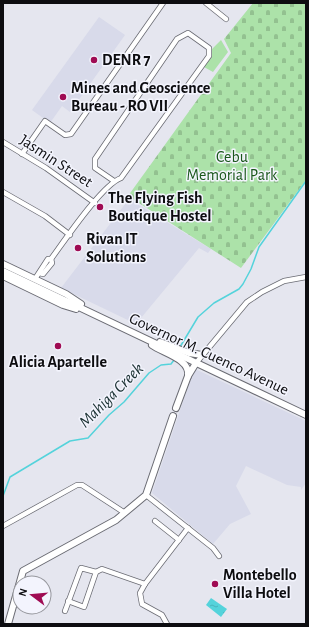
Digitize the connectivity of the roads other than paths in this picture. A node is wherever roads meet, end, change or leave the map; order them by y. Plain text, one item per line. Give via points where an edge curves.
1 (163, 3) edge
2 (206, 3) edge
3 (226, 19) dead end
4 (3, 142) edge
5 (22, 154) junction
6 (114, 181) junction
7 (3, 192) edge
8 (95, 203) junction
9 (70, 235) junction
10 (3, 264) edge
11 (3, 270) edge
12 (3, 276) edge
13 (306, 277) edge
14 (35, 279) junction
15 (100, 317) junction
16 (130, 331) junction
17 (163, 348) junction
18 (202, 355) junction
19 (183, 357) junction
20 (196, 363) junction
21 (188, 376) junction
22 (176, 408) dead end
23 (306, 415) edge
24 (173, 416) dead end
25 (146, 495) junction
26 (125, 513) junction
27 (155, 521) dead end
28 (3, 526) edge
29 (188, 528) junction
30 (179, 540) junction
31 (219, 556) dead end
32 (96, 572) junction
33 (145, 584) junction
34 (68, 601) junction
35 (65, 611) dead end
36 (8, 624) edge
37 (167, 624) edge

1 - 5 street via 71,134 65,135 45,121
2 - 3 street
4 - 5 street, Jasmin Street
5 - 8 street, Jasmin Street
6 - 6 street via 121,178 209,56 209,48 188,33 177,39 95,159 95,168
6 - 8 street
7 - 9 street via 45,216
8 - 9 street
9 - 14 street via 51,259 52,263
10 - 14 main road, Governor M. Cuenco Avenue
11 - 15 main road, Governor M. Cuenco Avenue
12 - 15 main road, Governor M. Cuenco Avenue via 63,305
13 - 18 street via 284,281 247,302
14 - 15 main road, Governor M. Cuenco Avenue via 65,294
15 - 16 main road, Governor M. Cuenco Avenue
16 - 17 main road
16 - 17 main road, Governor M. Cuenco Avenue
17 - 19 main road, Governor M. Cuenco Avenue
18 - 19 main road
18 - 20 street
19 - 20 main road, Governor M. Cuenco Avenue
19 - 21 main road via 188,367
20 - 21 main road
20 - 23 main road, Governor M. Cuenco Avenue
21 - 22 main road
24 - 25 main road
25 - 26 main road
25 - 29 street
26 - 28 street via 82,484
26 - 36 main road via 23,571
27 - 30 street
29 - 30 street
29 - 31 street via 214,548
30 - 33 street
32 - 33 street via 105,570
32 - 34 street via 81,568
32 - 34 street via 84,607
33 - 37 street via 140,593 142,604 162,615
34 - 35 street

